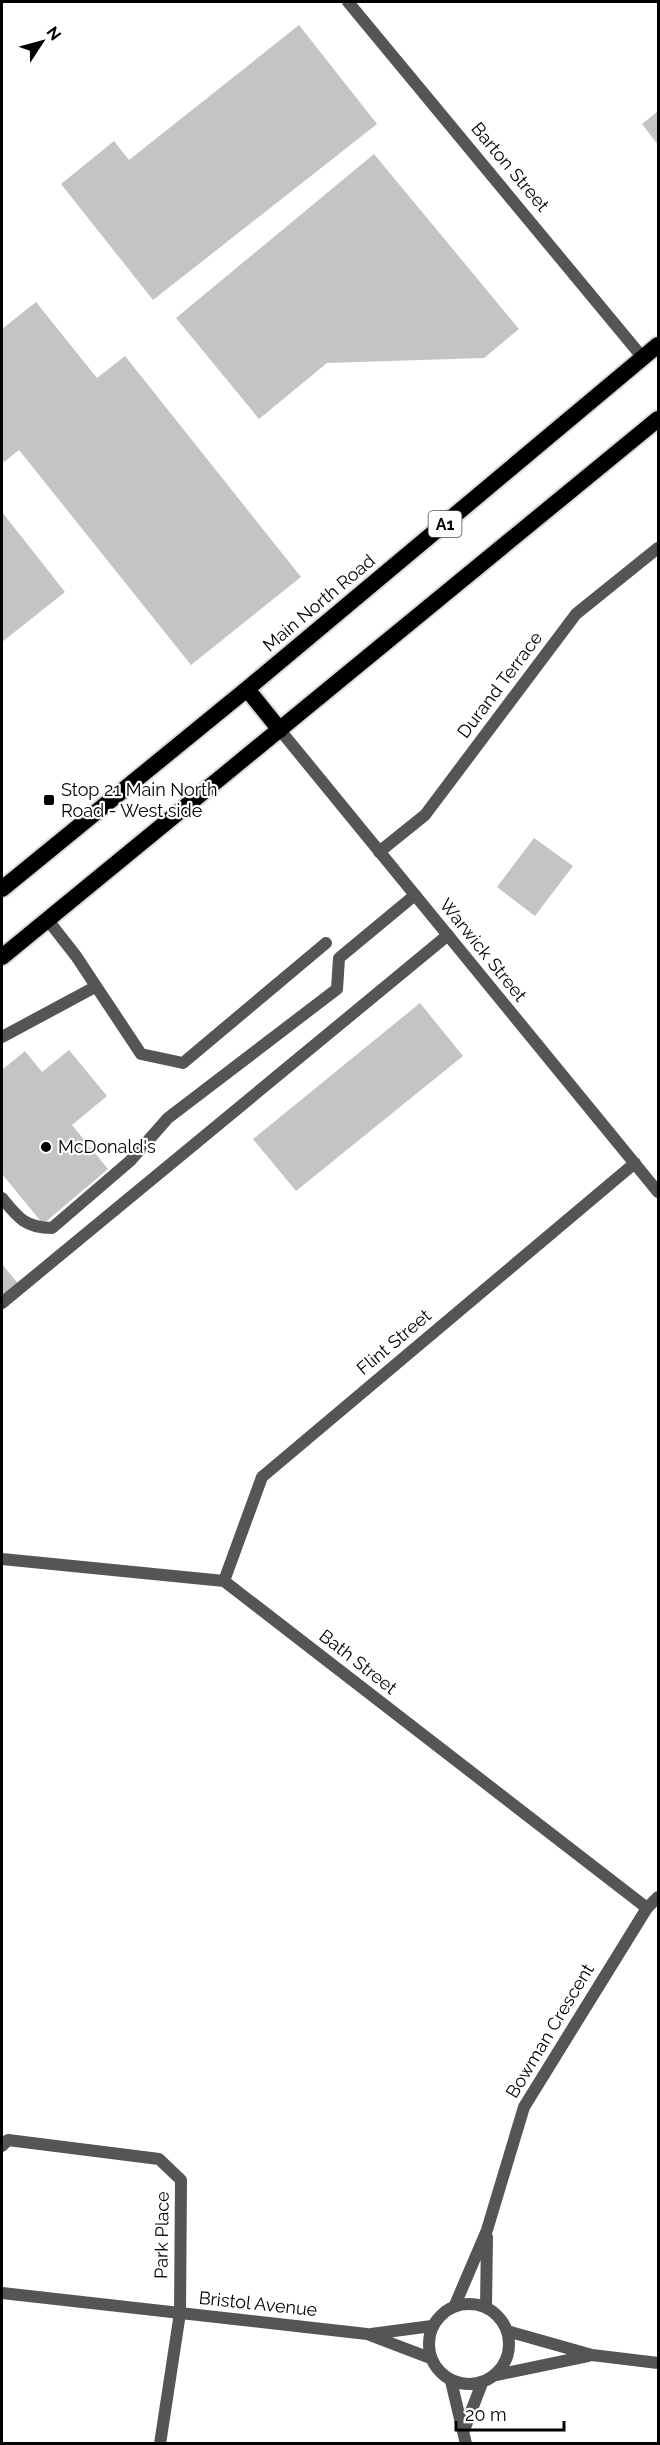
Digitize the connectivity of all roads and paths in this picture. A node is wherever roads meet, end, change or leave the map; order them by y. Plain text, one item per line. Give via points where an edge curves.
1 (348, 2) edge
2 (658, 345) edge
3 (643, 358) junction
4 (658, 419) edge
5 (658, 548) edge
6 (247, 689) junction
7 (280, 730) junction
8 (379, 852) junction
9 (2, 888) edge
10 (416, 895) junction
11 (47, 919) junction
12 (448, 935) junction
13 (326, 943) dead end
14 (2, 957) edge
15 (95, 987) junction
16 (2, 1037) edge
17 (635, 1163) junction
18 (658, 1192) edge
19 (2, 1198) edge
20 (2, 1303) edge
21 (2, 1559) edge
22 (224, 1581) junction
23 (658, 1897) edge
24 (647, 1908) junction
25 (2, 2146) edge
26 (487, 2230) junction
27 (2, 2293) edge
28 (455, 2305) junction
29 (486, 2307) junction
30 (180, 2313) junction
31 (432, 2326) junction
32 (507, 2331) junction
33 (367, 2334) junction
34 (592, 2355) junction
35 (430, 2358) junction
36 (658, 2363) edge
37 (496, 2375) junction
38 (451, 2381) junction
39 (482, 2383) junction
40 (464, 2430) junction
41 (160, 2444) edge
42 (466, 2444) edge

1 - 3 street, Barton Street
2 - 3 highway, Main North Road / A1
3 - 6 highway, Main North Road / A1
4 - 7 highway
5 - 8 street, Durand Terrace via 576,614 425,815
6 - 7 highway
6 - 9 highway, Main North Road / A1
7 - 8 street, Warwick Street
7 - 11 highway
8 - 10 street, Warwick Street
10 - 12 street, Warwick Street
10 - 19 street via 339,958 337,989 168,1118 130,1161 52,1228 34,1228
11 - 14 highway
11 - 15 street
12 - 17 street, Warwick Street
12 - 20 street
13 - 15 street via 183,1063 141,1054
15 - 16 street
17 - 18 street, Warwick Street
17 - 22 street, Flint Street via 262,1477
21 - 22 street
22 - 24 street, Bath Street
23 - 24 street, Bowman Crescent
24 - 26 street, Bowman Crescent via 524,2107
25 - 30 street, Park Place via 8,2140 159,2159 181,2180
26 - 28 street, Bowman Crescent
26 - 29 street, Bowman Crescent
27 - 30 street, Bristol Avenue
28 - 29 street via 471,2303
28 - 31 street via 441,2313
29 - 32 street via 499,2317
30 - 33 street, Bristol Avenue
30 - 41 street, Park Place
31 - 33 street, Bristol Avenue
31 - 35 street
32 - 34 street
32 - 37 street via 510,2346 506,2362
33 - 35 street, Bristol Avenue
34 - 36 street
34 - 37 street
35 - 38 street
37 - 39 street
38 - 39 street via 466,2385
38 - 40 street
39 - 40 street
40 - 42 street

